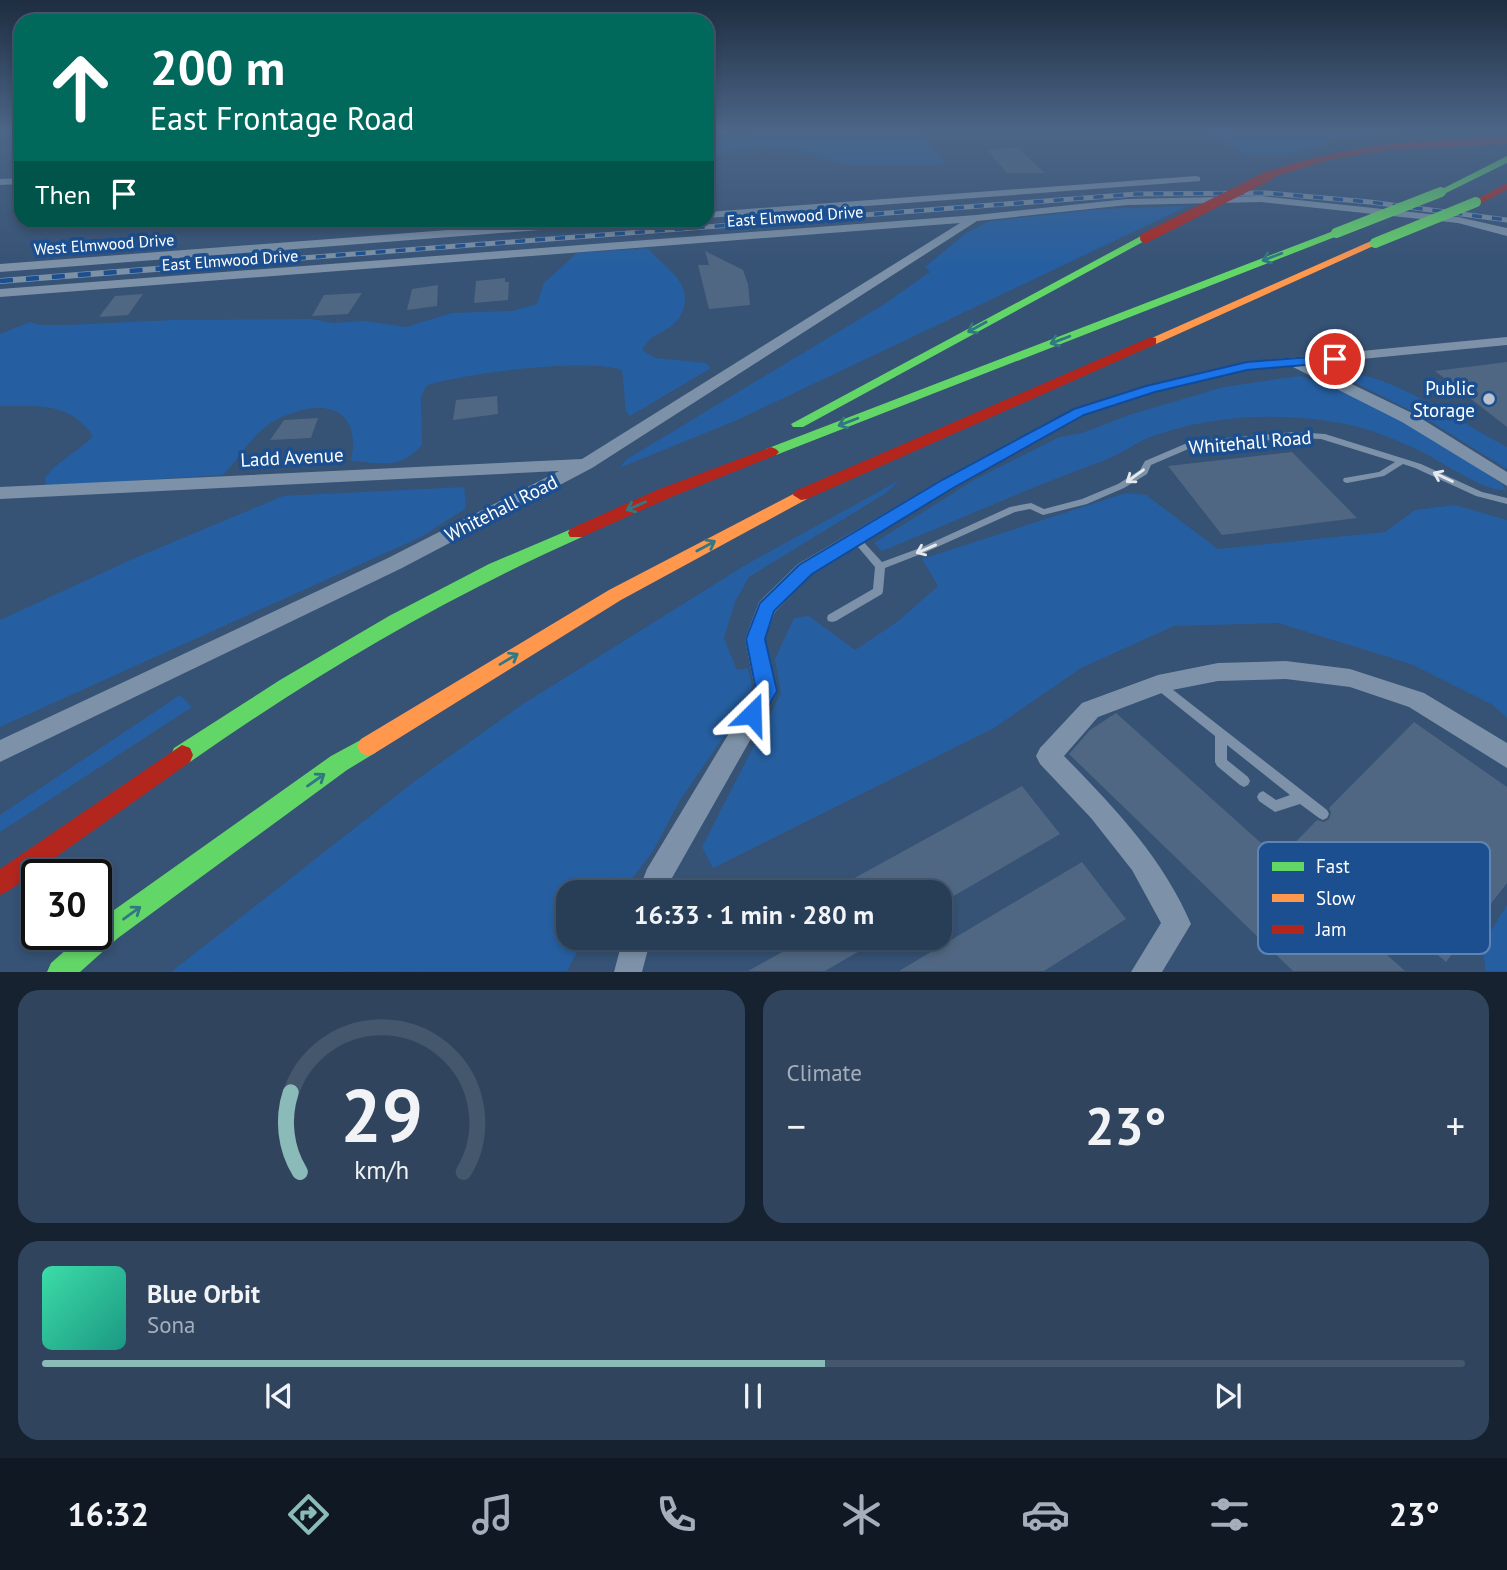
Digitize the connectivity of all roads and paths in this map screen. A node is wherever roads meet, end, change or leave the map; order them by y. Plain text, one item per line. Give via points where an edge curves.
1 (1272, 174) edge
2 (1476, 174) edge
3 (1196, 179) dead end
4 (1507, 186) edge
5 (1507, 198) edge
6 (1476, 202) junction
7 (714, 214) edge
8 (976, 218) junction
9 (456, 228) edge
10 (467, 228) edge
11 (1507, 232) edge
12 (462, 258) junction
13 (0, 268) edge
14 (0, 293) edge
15 (1507, 341) edge
16 (1296, 363) junction
17 (1402, 461) junction
18 (586, 464) junction
19 (1347, 480) dead end
20 (1507, 480) edge
21 (0, 493) edge
22 (663, 494) junction
23 (1507, 501) edge
24 (856, 539) junction
25 (880, 566) junction
26 (832, 618) dead end
27 (1159, 685) junction
28 (1221, 733) junction
29 (0, 751) edge
30 (1507, 757) edge
31 (1244, 781) dead end
32 (1263, 797) dead end
33 (1302, 797) junction
34 (1323, 814) dead end
35 (655, 880) edge
36 (0, 883) edge
37 (634, 950) edge
38 (60, 971) edge
39 (628, 971) edge
40 (1145, 971) edge

1 -> 22 highway, bridge
2 -> 22 highway, bridge via 1441,192
3 - 7 street
4 - 6 highway
5 - 6 highway
38 -> 6 highway, bridge via 109,929 339,764 615,595 790,500
8 - 11 street, East Elmwood Drive via 1127,202 1261,199 1458,220
8 - 12 street, East Elmwood Drive
8 - 18 street, Whitehall Road
9 - 13 street, West Elmwood Drive
10 - 12 street
12 - 14 street, East Elmwood Drive
15 - 16 street
16 - 20 street via 1408,418
16 - 24 street via 1247,366 1079,412
17 - 19 lane via 1381,474
23 -> 17 lane, Whitehall Road
17 -> 25 lane, Whitehall Road via 1322,436 1192,444 1148,463 1143,472 1121,486 1084,502 1043,512 1031,506 1013,509
18 - 21 street, Ladd Avenue
18 - 29 street, Whitehall Road via 395,564
22 -> 36 highway via 470,581 325,662 237,716
24 - 25 lane
24 - 35 street via 805,569 766,608 755,639 766,691
25 - 26 lane via 878,591
27 - 28 lane
27 - 30 street via 1218,672 1286,670 1350,678 1416,699
27 - 40 street via 1090,710 1048,757 1141,861 1177,924
28 - 31 lane via 1221,762
28 - 33 lane
32 - 33 lane via 1275,806
33 - 34 lane
37 - 39 street

